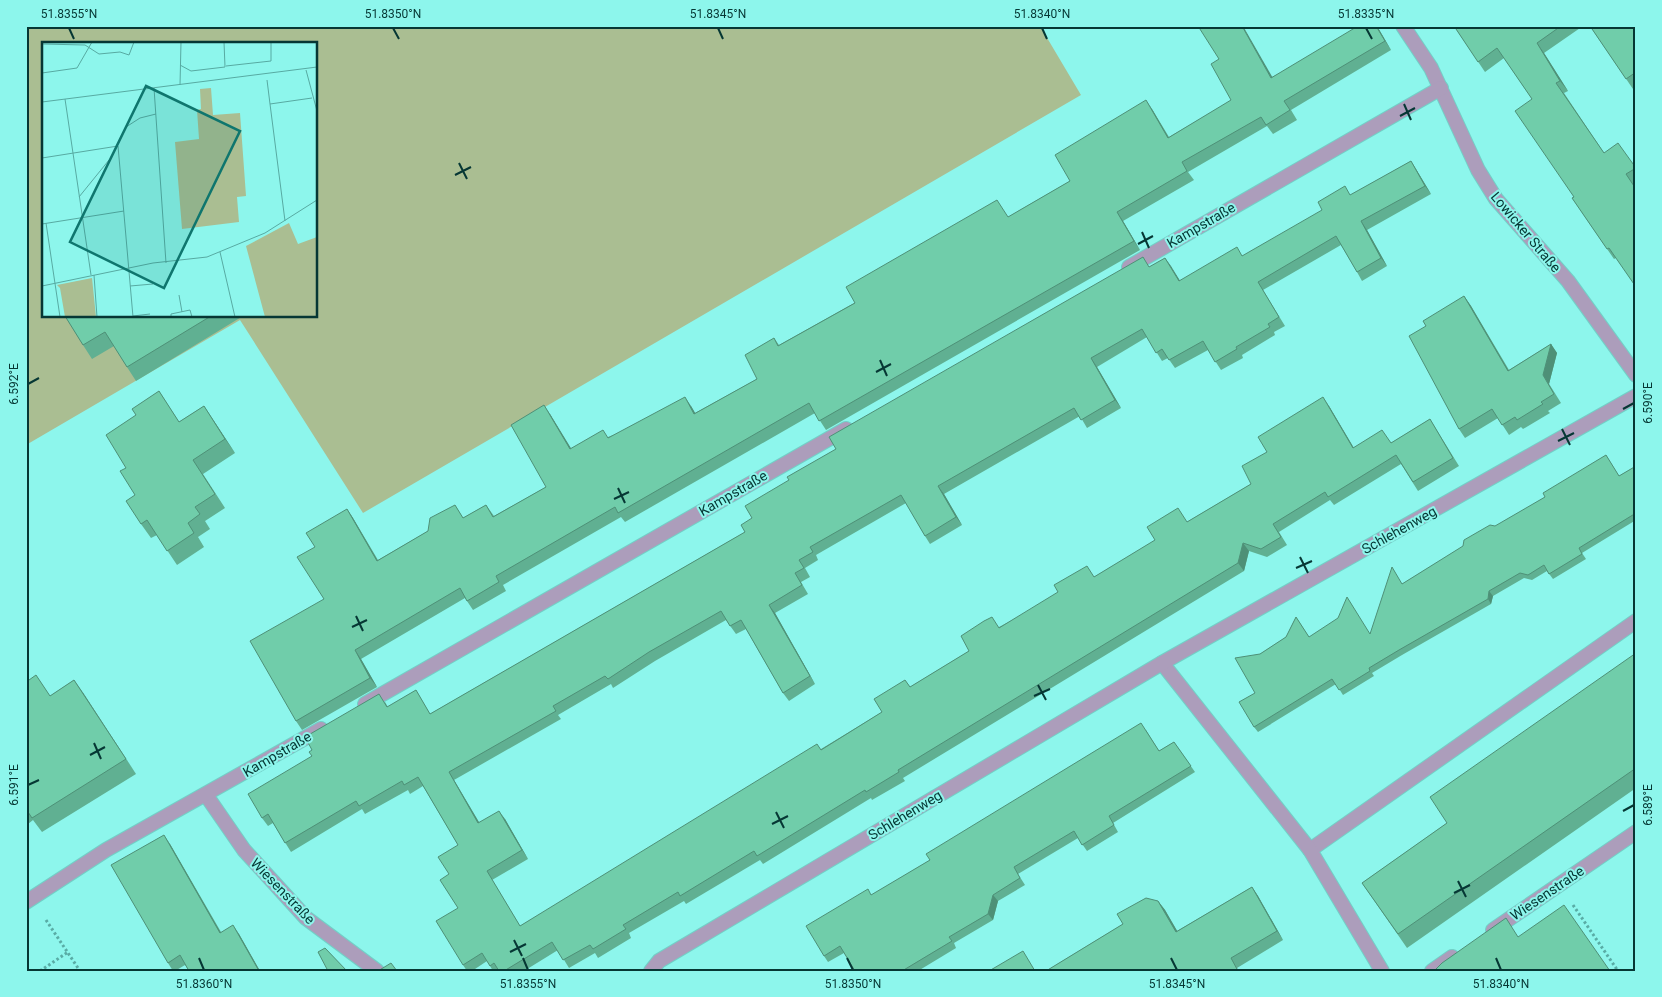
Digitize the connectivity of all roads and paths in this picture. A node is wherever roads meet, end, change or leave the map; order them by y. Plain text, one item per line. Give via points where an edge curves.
1 (1403, 26) edge
2 (1441, 88) junction
3 (1113, 276) edge
4 (1636, 375) edge
5 (1636, 396) edge
6 (854, 424) edge
7 (1636, 621) edge
8 (1162, 663) junction
9 (353, 711) edge
10 (335, 721) edge
11 (206, 795) junction
12 (1636, 832) edge
13 (1310, 850) junction
14 (1559, 885) junction
15 (28, 900) edge
16 (1480, 939) edge
17 (1464, 949) edge
18 (68, 952) junction
19 (40, 971) edge
20 (80, 971) edge
21 (377, 971) edge
22 (651, 971) edge
23 (1382, 971) edge
24 (1432, 971) edge
25 (1618, 971) edge

1 - 2 street, Lowicker Straße
2 - 3 street, Kampstraße
2 - 4 street, Lowicker Straße via 1478,170 1496,199 1568,281
5 - 8 street, Schlehenweg
6 - 9 street, Kampstraße
7 - 13 street
8 - 13 street
8 - 22 street, Schlehenweg via 659,961
10 - 11 street, Kampstraße
11 - 15 street, Kampstraße via 106,850
11 - 21 street, Wiesenstraße via 244,850 306,918
12 - 14 street, Wiesenstraße
13 - 23 street
14 - 16 street, Wiesenstraße
14 - 25 path
15 - 18 path
17 - 24 street
18 - 19 path
18 - 20 path

